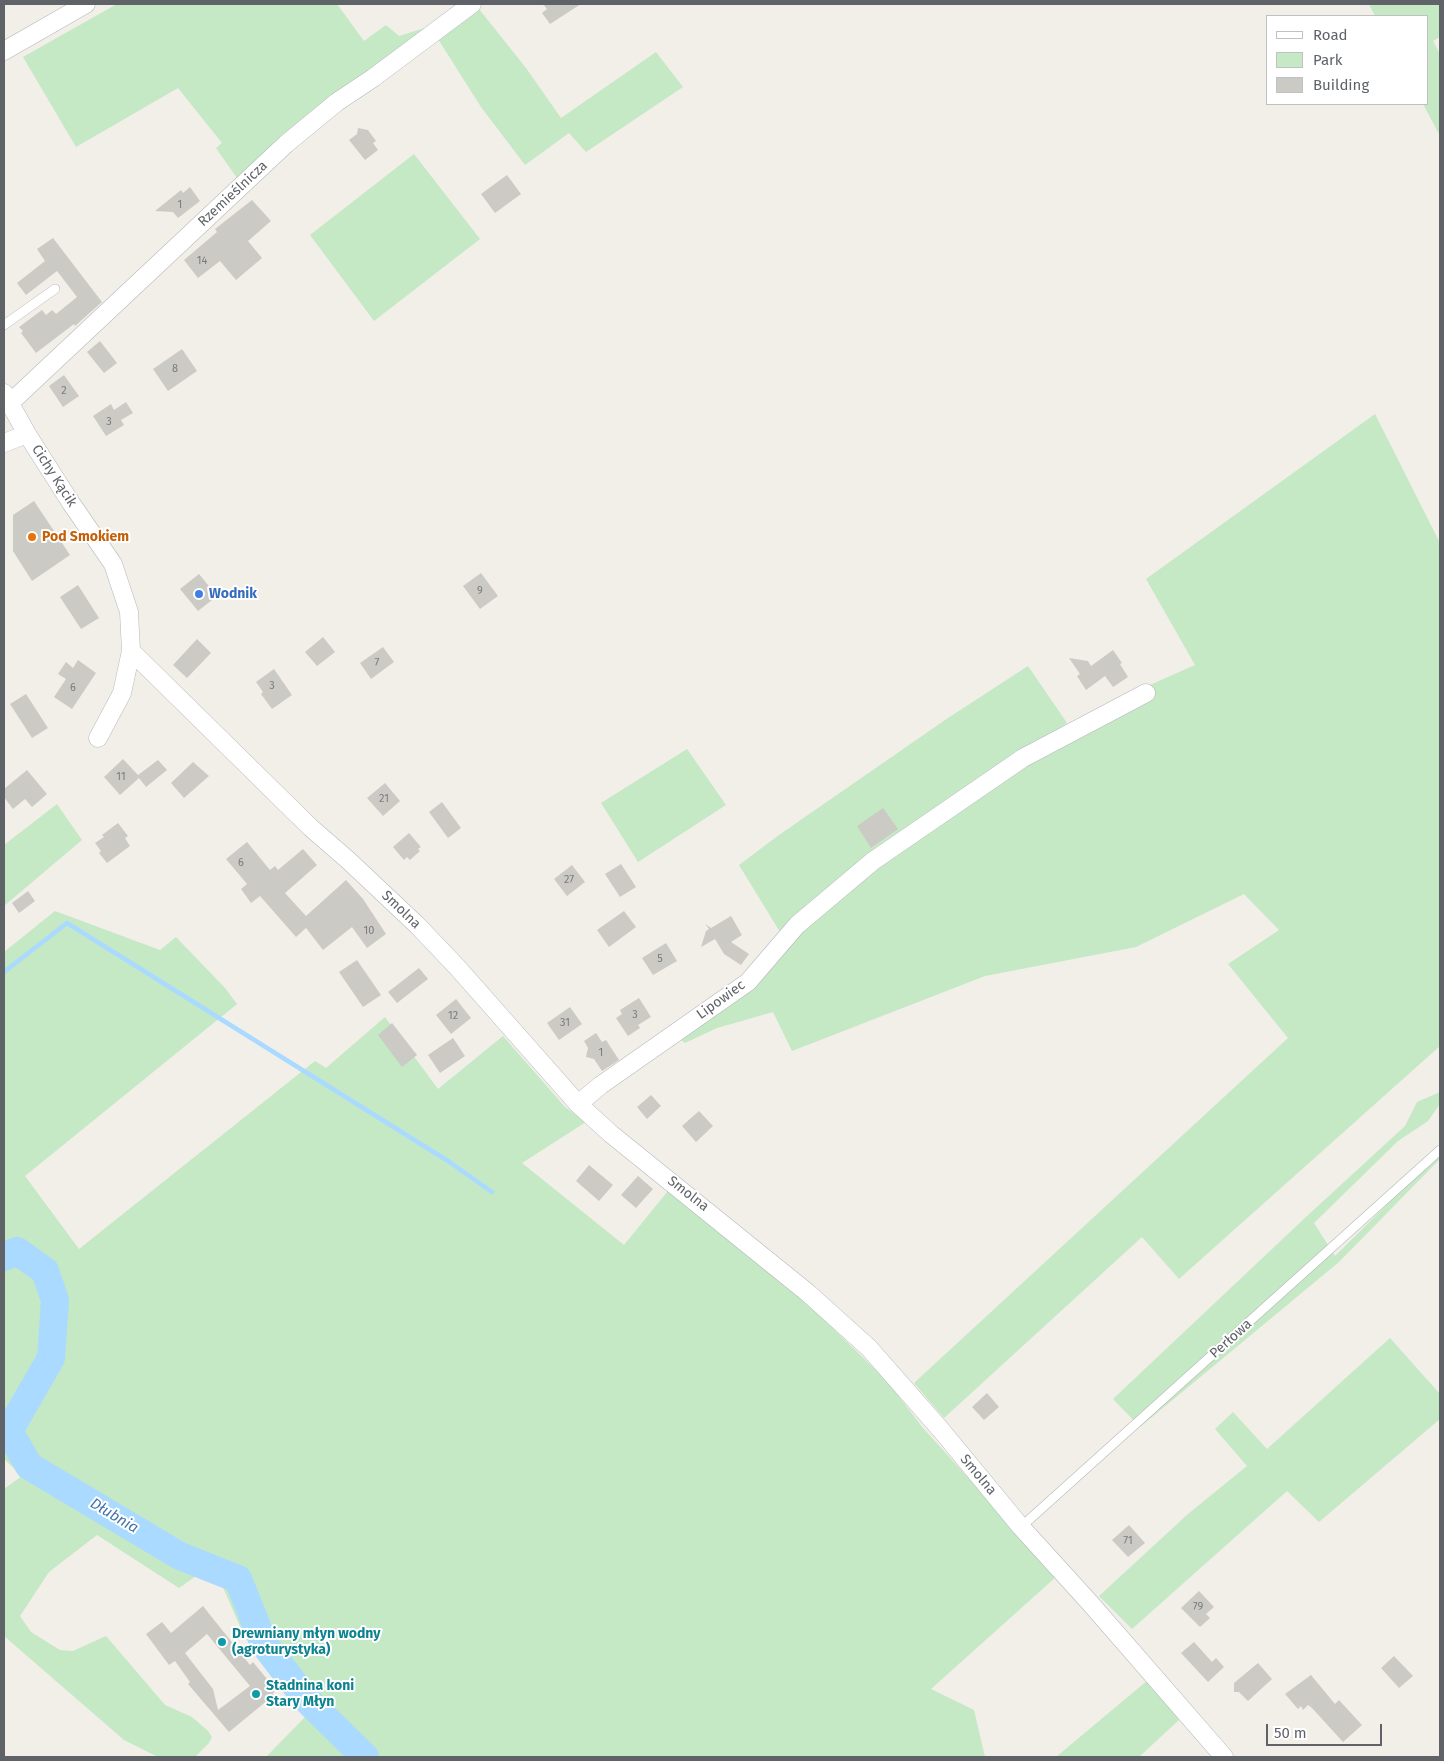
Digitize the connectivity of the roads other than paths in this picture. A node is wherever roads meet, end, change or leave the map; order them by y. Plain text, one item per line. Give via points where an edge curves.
1 (86, 4) edge
2 (472, 4) edge
3 (4, 51) edge
4 (55, 289) dead end
5 (4, 325) edge
6 (7, 398) edge
7 (27, 434) junction
8 (4, 443) edge
9 (131, 651) junction
10 (1146, 693) dead end
11 (98, 738) dead end
12 (578, 1104) junction
13 (1440, 1150) edge
14 (1021, 1527) junction
15 (1224, 1757) edge

1 - 3 street
2 - 6 street, Rzemieślnicza via 337,102 286,144
4 - 5 lane
6 - 7 street, Cichy Kącik
7 - 8 street, Cichy Kącik
7 - 9 street, Cichy Kącik via 113,564 130,612
9 - 11 street, Cichy Kącik via 122,693
9 - 12 street, Smolna via 310,827 424,932
10 - 12 street, Lipowiec via 1023,758 873,860 797,924 748,982 600,1085
12 - 14 street, Smolna via 808,1292 869,1348
13 - 14 lane, Perłowa
14 - 15 street, Smolna

